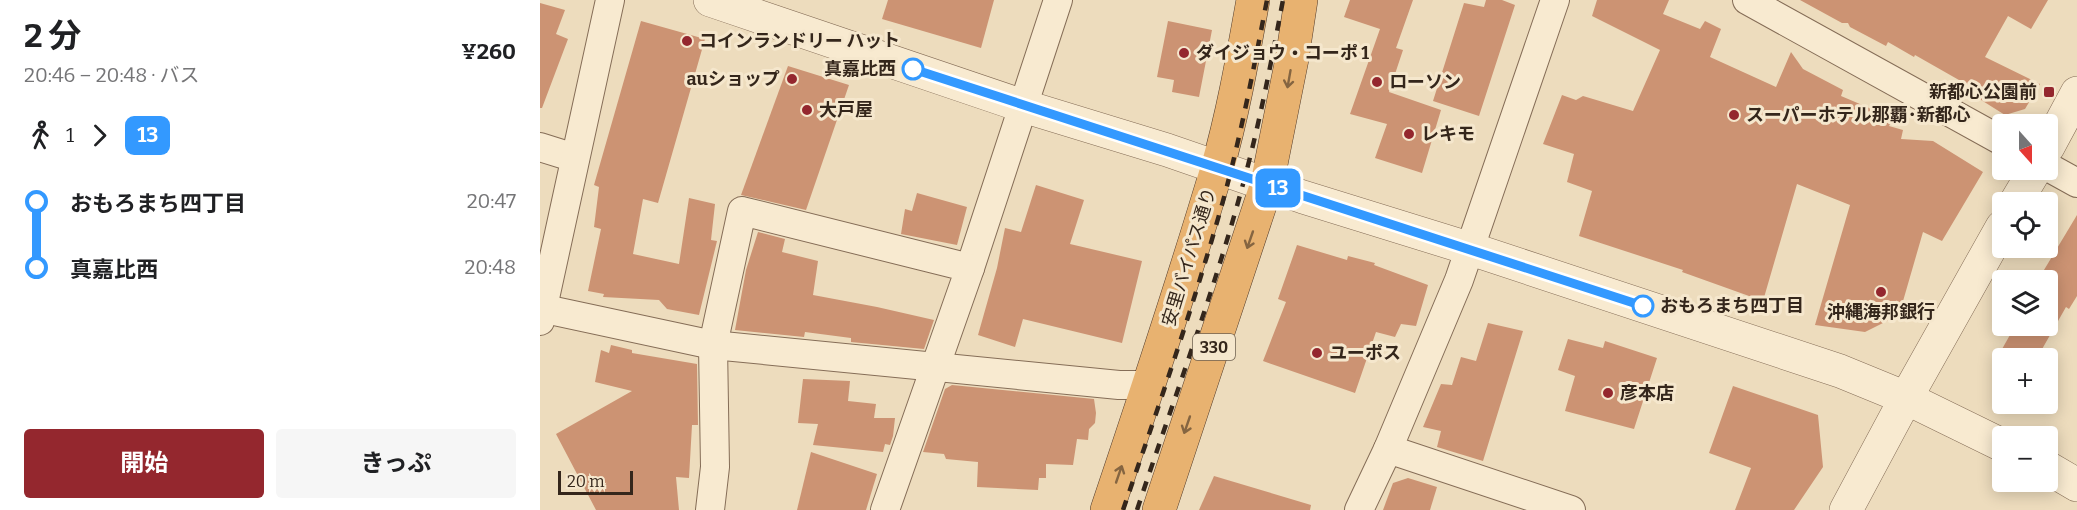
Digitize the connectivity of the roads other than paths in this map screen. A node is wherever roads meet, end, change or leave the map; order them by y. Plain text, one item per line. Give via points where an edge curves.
1 (610, 0) edge
2 (710, 0) edge
3 (1058, 0) edge
4 (1253, 0) edge
5 (1301, 0) edge
6 (1555, 0) edge
7 (1747, 0) edge
8 (2077, 93) edge
9 (1023, 106) junction
10 (2058, 128) edge
11 (1992, 135) edge
12 (540, 147) edge
13 (575, 158) junction
14 (1217, 167) junction
15 (2058, 173) edge
16 (2077, 183) edge
17 (1267, 184) junction
18 (1992, 245) edge
19 (1471, 249) junction
20 (970, 268) junction
21 (541, 313) edge
22 (713, 345) junction
23 (935, 366) junction
24 (1149, 385) junction
25 (1906, 398) junction
26 (1992, 440) edge
27 (1388, 449) junction
28 (2058, 474) edge
29 (2077, 485) edge
30 (710, 510) edge
31 (885, 510) edge
32 (1107, 510) edge
33 (1159, 510) edge
34 (1359, 510) edge
35 (1571, 510) edge
36 (1846, 510) edge

1 - 13 street
2 - 9 street
3 - 9 street
4 - 14 highway, 安里バイパス通り
5 -> 17 highway, 330
6 - 19 street
7 - 11 street
8 - 10 street
9 - 14 street
9 - 20 street
12 - 13 street
13 - 21 street
14 - 17 street
14 - 24 highway, 安里バイパス通り
15 - 16 street
17 - 19 street
17 -> 33 highway, 330
18 - 25 street
19 - 25 street via 1840,371
19 - 27 street
20 - 22 street via 742,211
20 - 23 street
21 - 22 street
22 - 23 street
22 - 30 street via 715,467
23 - 24 street
23 - 31 street
32 -> 24 highway, 安里バイパス通り
25 - 26 street
25 - 36 street
27 - 34 street
27 - 35 street
28 - 29 street

